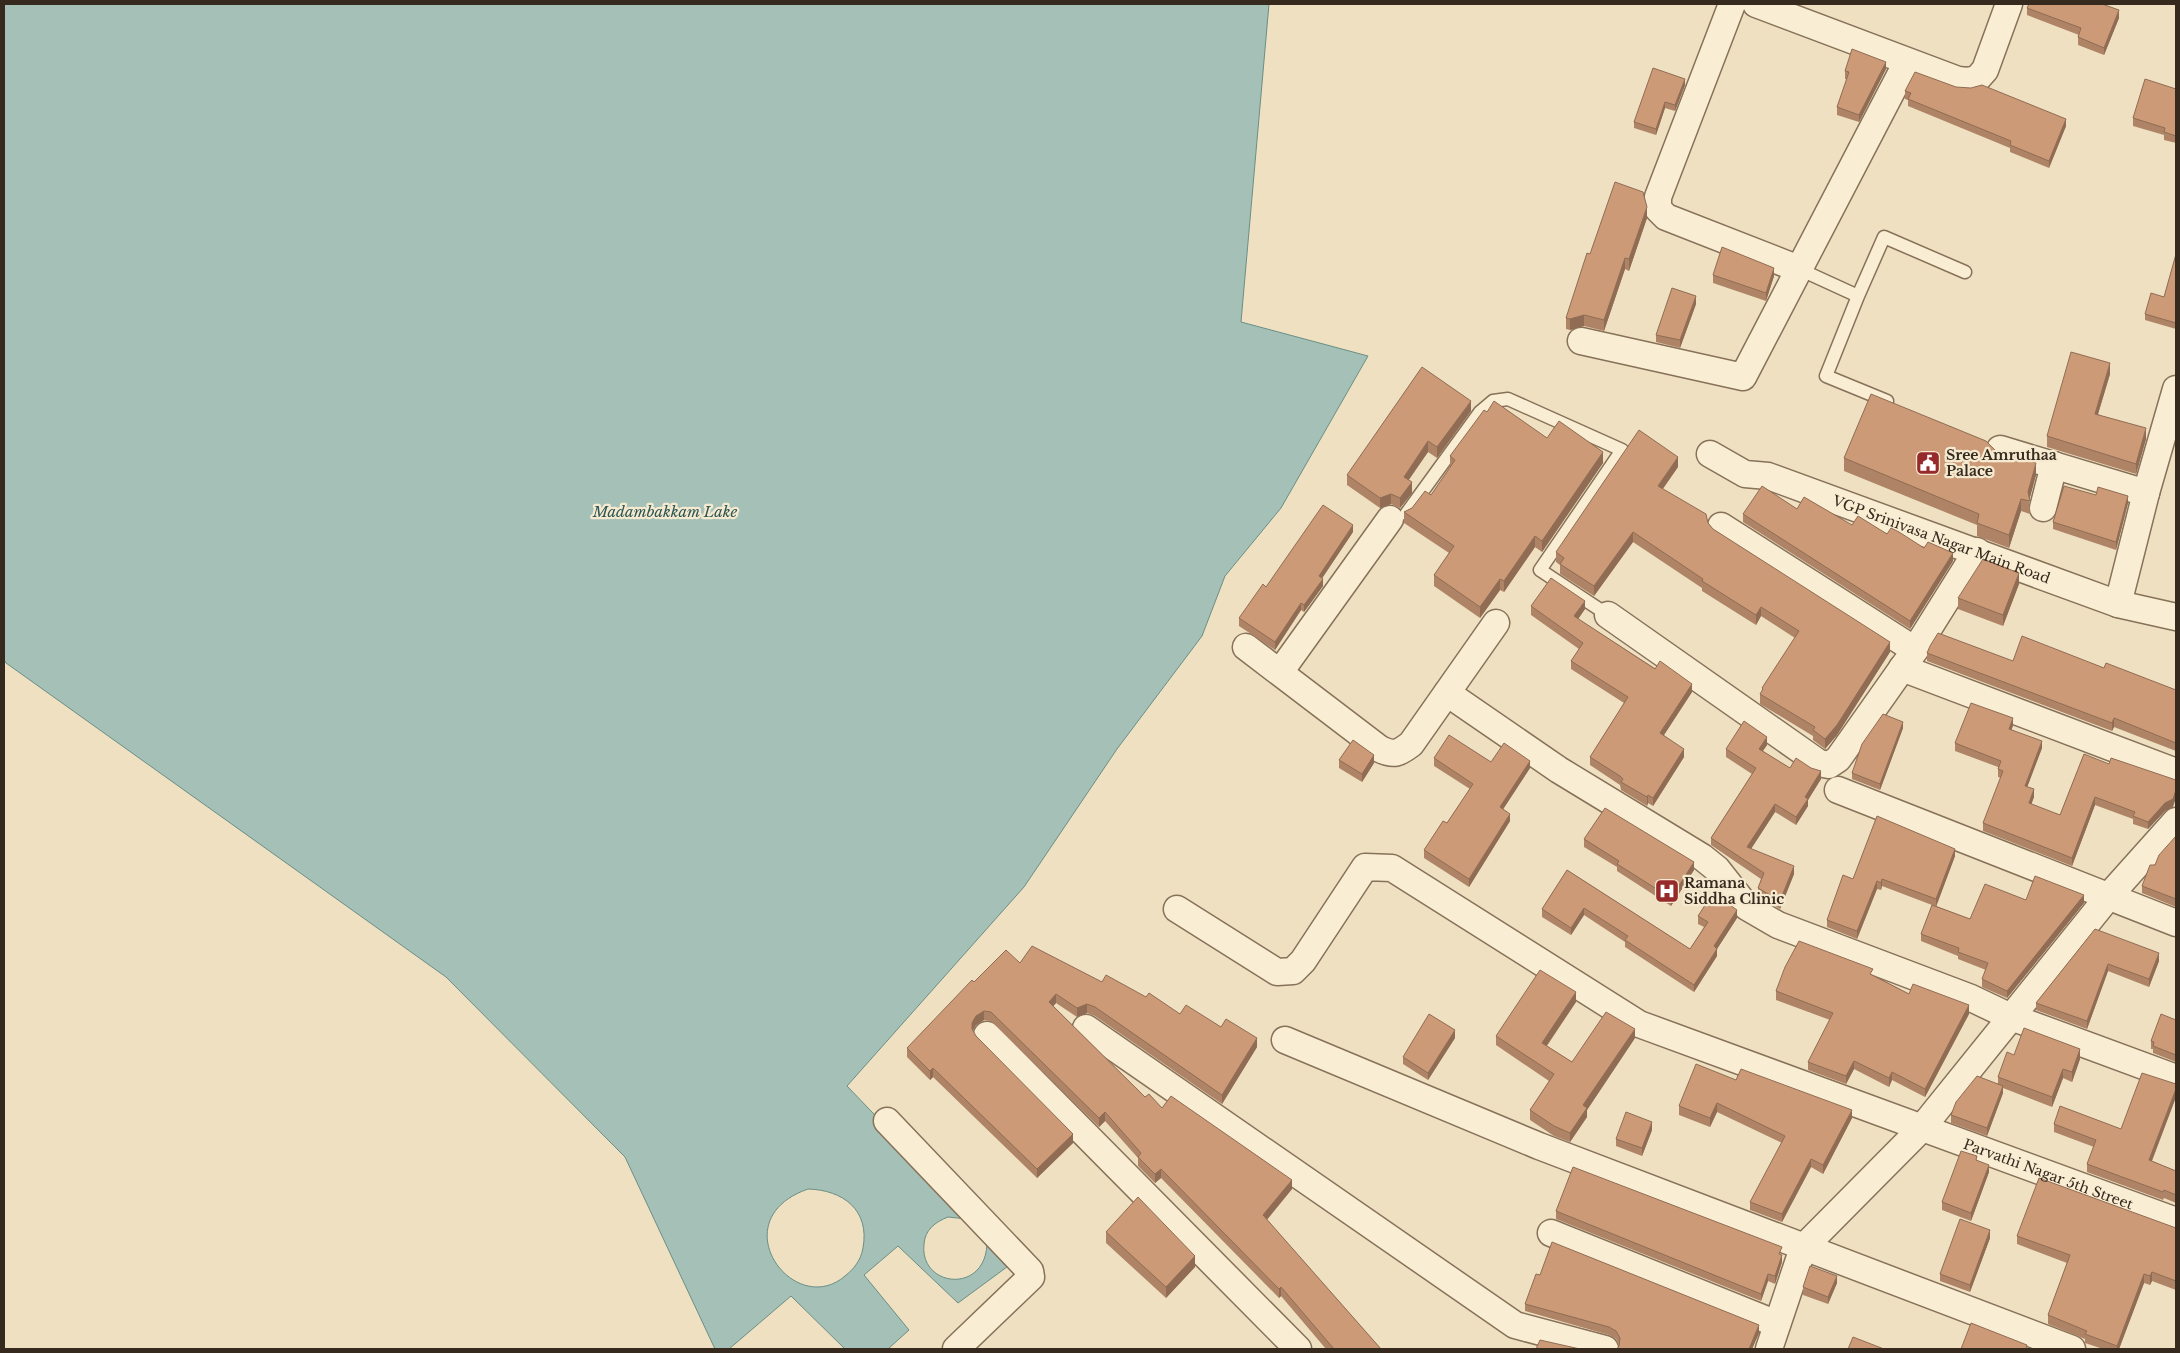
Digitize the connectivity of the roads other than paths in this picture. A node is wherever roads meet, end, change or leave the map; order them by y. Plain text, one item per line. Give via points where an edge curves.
1 (1732, 4) edge
2 (1756, 4) edge
3 (2009, 4) edge
4 (1907, 62) junction
5 (1799, 269) junction
6 (1965, 272) dead end
7 (1858, 296) junction
8 (1581, 341) dead end
9 (2176, 389) edge
10 (1898, 405) edge
11 (2000, 448) dead end
12 (1710, 454) dead end
13 (2054, 465) junction
14 (2146, 493) junction
15 (2043, 508) dead end
16 (1398, 516) joint
17 (1721, 526) dead end
18 (1978, 551) junction
19 (2118, 604) junction
20 (1608, 615) joint
21 (2176, 617) edge
22 (1496, 623) dead end
23 (1246, 647) dead end
24 (1908, 659) junction
25 (1280, 672) junction
26 (1447, 693) junction
27 (2176, 772) edge
28 (1838, 790) dead end
29 (2176, 821) edge
30 (2108, 897) junction
31 (1177, 909) dead end
32 (2176, 923) edge
33 (2011, 1017) junction
34 (1086, 1028) dead end
35 (987, 1035) dead end
36 (1285, 1040) dead end
37 (2176, 1078) edge
38 (887, 1121) dead end
39 (1920, 1128) junction
40 (2176, 1221) edge
41 (1550, 1233) dead end
42 (1803, 1248) junction
43 (1777, 1324) junction
44 (1525, 1339) edge
45 (2043, 1344) edge
46 (956, 1349) edge
47 (1298, 1349) edge
48 (1605, 1349) edge
49 (1769, 1349) edge
50 (2072, 1349) edge

1 - 5 street via 1658,197 1658,210 1666,217
2 - 4 street
3 - 4 street via 1985,70 1976,79 1958,80
4 - 5 street
5 - 7 lane
5 - 8 street via 1743,377
6 - 7 lane via 1884,237
7 - 10 lane via 1826,376
9 - 14 street
11 - 13 street
12 - 18 street, VGP Srinivasa Nagar Main Road via 1745,474 1768,476
13 - 14 street
13 - 15 street
14 - 19 street
16 - 20 lane via 1480,412 1493,401 1508,399 1622,450 1540,570
16 - 25 street
17 - 24 street
18 - 19 street, VGP Srinivasa Nagar Main Road
18 - 24 street
19 - 21 street, VGP Srinivasa Nagar Main Road
20 - 24 street via 1819,763 1829,765 1838,759
22 - 26 street
23 - 25 street
24 - 27 street
25 - 26 street via 1390,754 1398,754 1411,744
26 - 33 street via 1559,770 1702,857 1717,869 1747,907 1778,925 1971,998
28 - 30 street
29 - 30 street
30 - 32 street
30 - 33 street
31 - 39 street, Parvathi Nagar 5th Street via 1276,972 1293,971 1303,961 1365,867 1392,868 1639,1024
33 - 37 street
33 - 39 street
34 - 44 street via 1515,1325
35 - 47 street
36 - 42 street via 1539,1146
38 - 46 street via 1030,1270 1031,1277 1026,1283
39 - 40 street, Parvathi Nagar 5th Street
39 - 42 street
41 - 43 street
42 - 43 street
42 - 45 street
43 - 49 street
44 - 48 street
45 - 50 street

